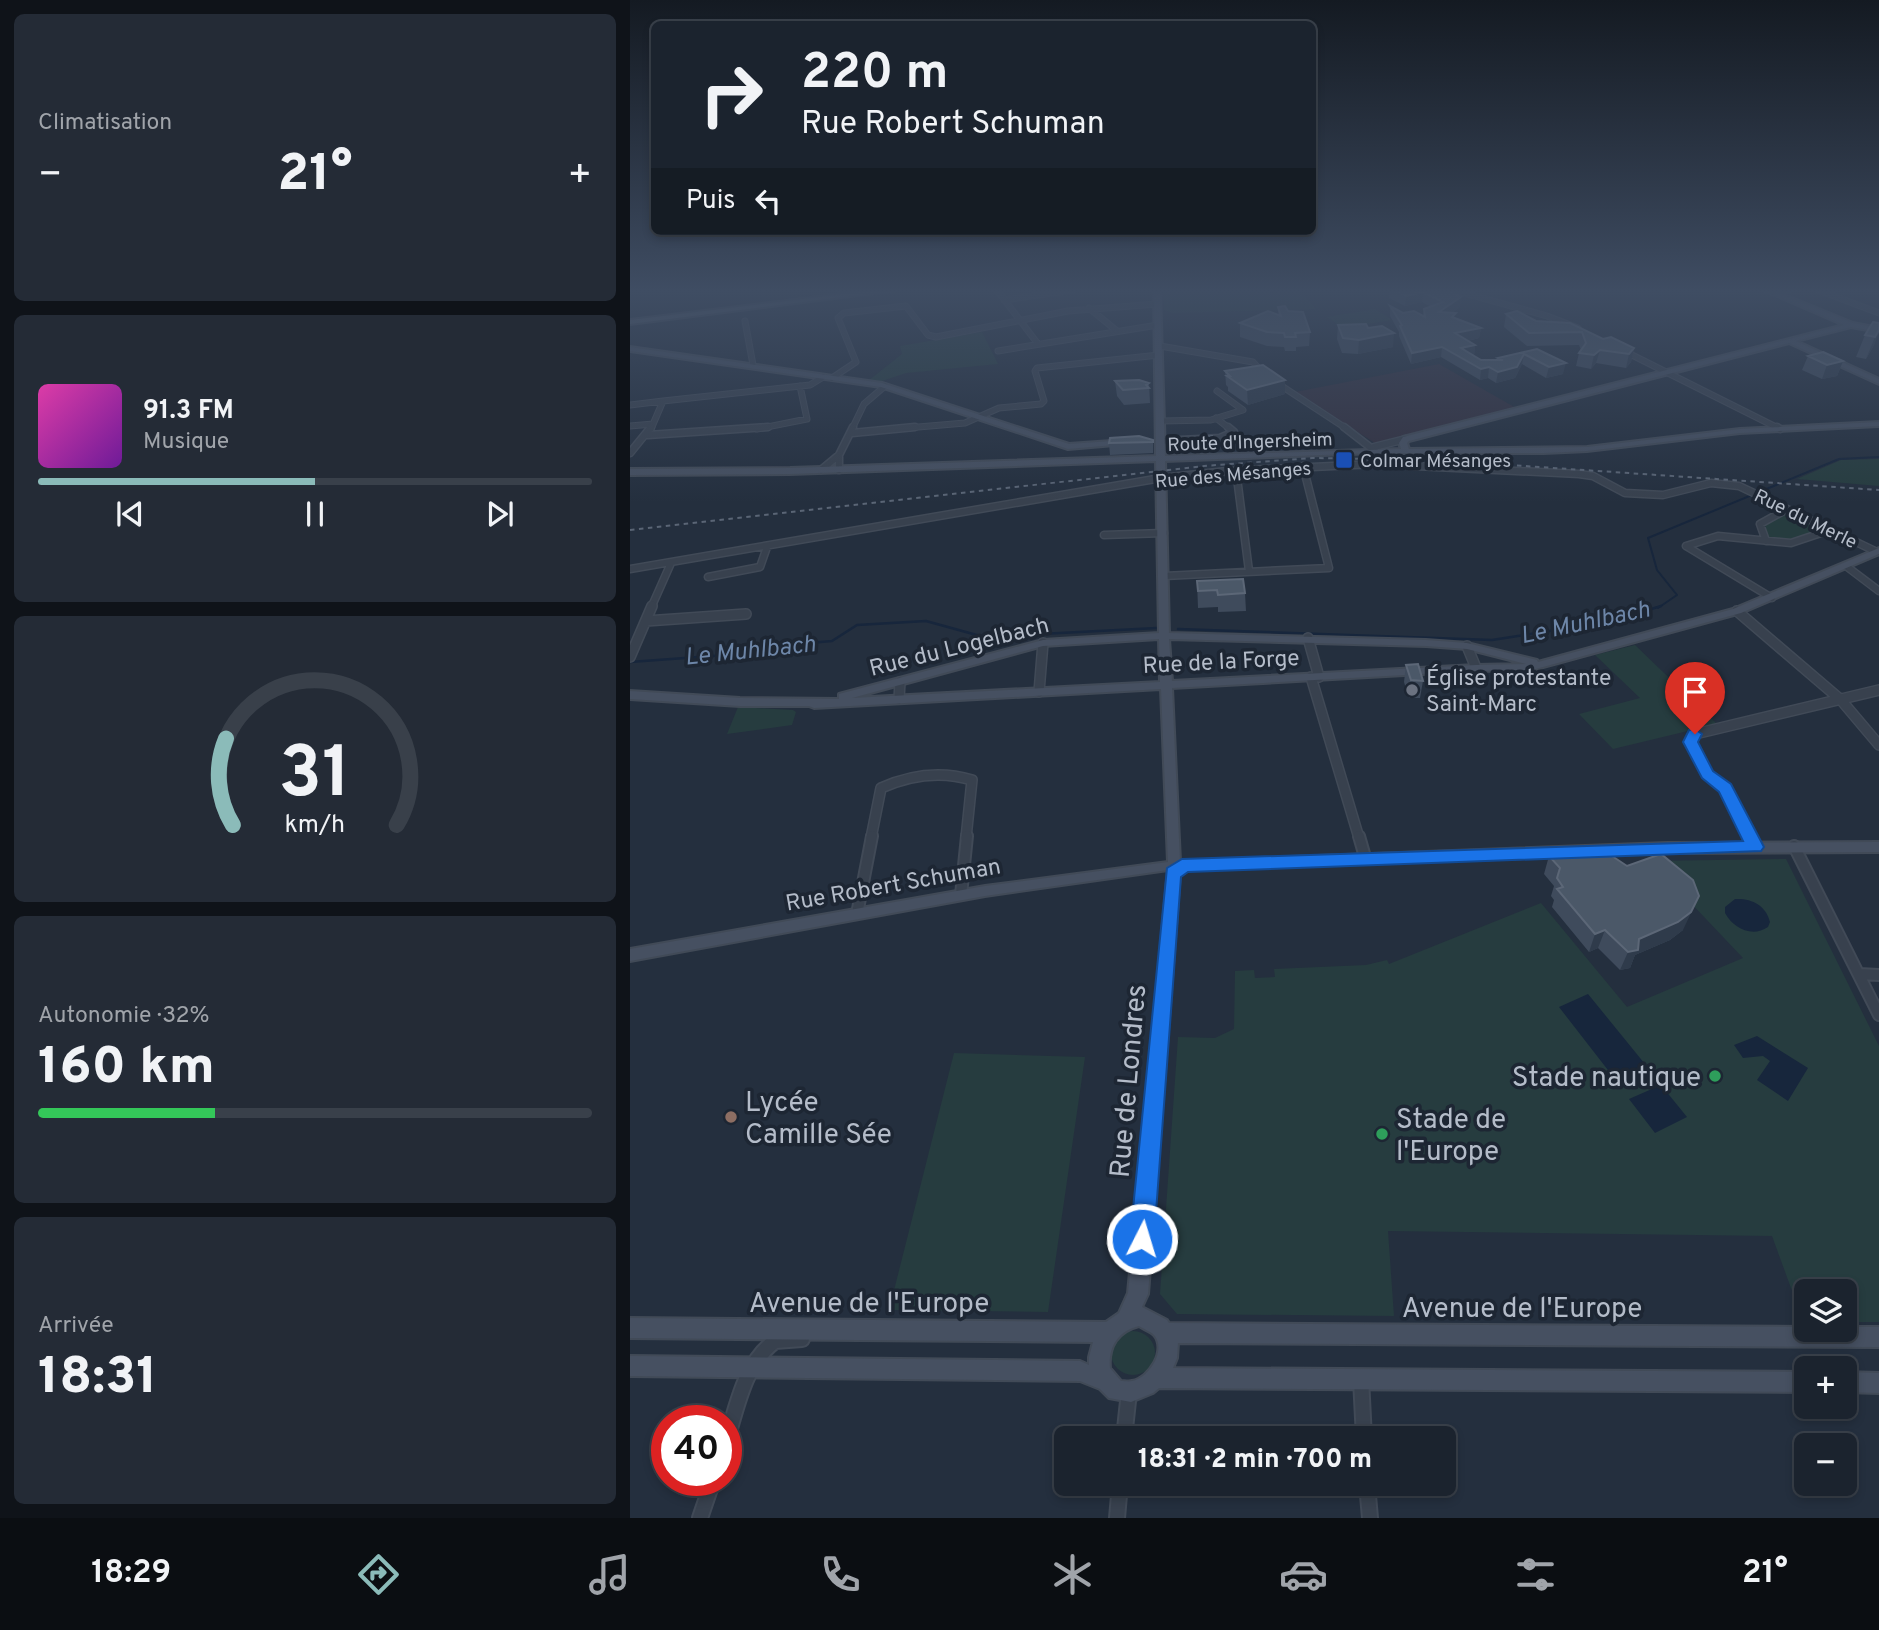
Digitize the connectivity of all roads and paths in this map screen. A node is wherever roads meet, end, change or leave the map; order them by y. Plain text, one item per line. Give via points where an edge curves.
1 (721, 361) edge
2 (752, 361) edge
3 (856, 361) edge
4 (1088, 361) edge
5 (1159, 361) edge
6 (1243, 361) edge
7 (1644, 361) edge
8 (1711, 361) edge
9 (1832, 361) edge
10 (753, 365) junction
11 (1667, 372) junction
12 (827, 378) junction
13 (1879, 383) edge
14 (800, 386) junction
15 (885, 386) junction
16 (1217, 391) dead end
17 (663, 401) junction
18 (630, 405) edge
19 (979, 418) junction
20 (1216, 418) junction
21 (1161, 421) junction
22 (653, 424) junction
23 (1879, 424) edge
24 (630, 426) edge
25 (1780, 429) junction
26 (852, 433) junction
27 (648, 435) junction
28 (1406, 439) junction
29 (1161, 441) junction
30 (1139, 442) edge
31 (1150, 442) edge
32 (1375, 449) junction
33 (1406, 451) junction
34 (630, 453) edge
35 (839, 455) junction
36 (1161, 461) junction
37 (1303, 466) junction
38 (821, 470) junction
39 (839, 470) junction
40 (1236, 470) junction
41 (630, 472) edge
42 (1161, 478) junction
43 (1733, 485) joint
44 (1787, 509) junction
45 (1830, 530) junction
46 (1164, 533) junction
47 (1104, 535) dead end
48 (1766, 541) junction
49 (768, 547) junction
50 (1878, 552) edge
51 (671, 563) junction
52 (1846, 566) junction
53 (630, 569) edge
54 (1249, 572) junction
55 (1164, 576) junction
56 (708, 577) dead end
57 (1879, 591) edge
58 (1772, 598) junction
59 (1737, 611) junction
60 (746, 614) dead end
61 (646, 621) junction
62 (1164, 636) junction
63 (1308, 638) junction
64 (1043, 643) junction
65 (1467, 646) junction
66 (630, 657) edge
67 (1545, 664) junction
68 (1476, 668) junction
69 (1315, 677) junction
70 (900, 682) junction
71 (1167, 685) junction
72 (1879, 690) edge
73 (1040, 692) junction
74 (630, 695) edge
75 (899, 699) junction
76 (1841, 700) junction
77 (814, 704) junction
78 (1879, 746) edge
79 (1794, 846) junction
80 (1755, 847) junction
81 (1879, 847) edge
82 (1365, 857) junction
83 (1173, 866) junction
84 (961, 895) junction
85 (858, 914) junction
86 (630, 955) edge
87 (1859, 974) junction
88 (1879, 975) edge
89 (1879, 1015) edge
90 (1136, 1318) junction
91 (630, 1328) edge
92 (865, 1330) junction
93 (1109, 1332) junction
94 (1164, 1333) junction
95 (1879, 1337) edge
96 (630, 1366) edge
97 (753, 1367) junction
98 (1158, 1378) junction
99 (1361, 1379) junction
100 (1105, 1381) junction
101 (1794, 1382) edge
102 (1857, 1382) edge
103 (1879, 1382) edge
104 (1129, 1392) junction
105 (739, 1405) edge
106 (1125, 1426) edge
107 (1363, 1426) edge
108 (708, 1496) edge
109 (1119, 1496) edge
110 (1368, 1496) edge
111 (700, 1518) edge
112 (1117, 1518) edge
113 (1370, 1518) edge

1 - 10 main road
2 - 10 street
3 - 12 street
4 - 19 street via 1037,368 1043,402 999,408
5 - 21 street, Rue de Londres
6 - 32 street via 1253,362 1269,378
7 - 11 street
8 - 11 street
9 - 13 street
10 - 12 main road
11 - 25 street
11 - 28 street
12 - 14 street
12 - 15 street
14 - 17 street
14 - 27 street via 804,421 760,429
15 - 19 street
15 - 26 street via 864,404
16 - 20 street via 1243,410
17 - 18 street
17 - 22 street
19 - 26 street
19 - 30 street via 1068,447
20 - 21 street
20 - 29 street via 1234,432 1212,439
21 - 29 street, Rue de Londres
22 - 24 street
22 - 27 street
23 - 25 street, Route d'Ingersheim
25 - 33 street, Route d'Ingersheim via 1587,449
26 - 35 street
27 - 34 street
28 - 32 street
28 - 33 street
29 - 31 street
29 - 36 street, Rue de Londres
32 - 33 street, Route d'Ingersheim
32 - 36 street, Route d'Ingersheim
35 - 38 street
35 - 39 street
36 - 39 main road, Route d'Ingersheim
36 - 42 street, Rue de Londres
37 - 40 street, Rue des Mésanges
37 - 43 street, Rue des Mésanges via 1420,465 1580,474 1593,476 1619,492 1635,494
37 - 54 street via 1328,568
38 - 39 street, Route d'Ingersheim
38 - 41 street, Route d'Ingersheim
40 - 42 street, Rue des Mésanges
40 - 54 street
42 - 46 street, Rue de Londres
42 - 49 street, Rue des Mésanges
43 - 44 street, Rue du Merle
44 - 45 street, Rue du Merle
44 - 48 street via 1760,524
45 - 48 street via 1805,541
45 - 50 street, Rue du Merle
46 - 47 street
46 - 55 street, Rue de Londres
48 - 58 street via 1718,536 1686,546
49 - 51 street, Rue des Mésanges
49 - 56 street via 760,568
50 - 52 street, Rue du Logelbach
51 - 53 street, Rue des Mésanges
51 - 61 street
52 - 57 street
52 - 58 street, Rue du Logelbach
54 - 55 street
55 - 62 street, Rue de Londres
58 - 59 street, Rue du Logelbach
59 - 67 street, Rue du Logelbach
59 - 76 street
60 - 61 street
61 - 66 street
62 - 63 street, Rue du Logelbach
62 - 64 street, Rue du Logelbach
62 - 71 street, Rue de Londres
63 - 65 street, Rue du Logelbach
63 - 69 street
64 - 70 street, Rue du Logelbach
64 - 73 street
65 - 67 street, Rue du Logelbach
65 - 68 street
67 - 68 street, Rue de la Forge
68 - 69 street, Rue de la Forge
69 - 71 street, Rue de la Forge
69 - 82 street
70 - 75 street
70 - 77 street, Rue du Logelbach
71 - 73 street, Rue de la Forge
71 - 83 street, Rue de Londres
72 - 76 street
73 - 75 street, Rue de la Forge
74 - 77 street, Rue du Logelbach
75 - 77 street, Rue de la Forge
76 - 78 street
76 - 80 street via 1695,734 1690,742 1707,774 1726,788
79 - 80 street, Rue Robert Schuman
79 - 81 street, Rue Robert Schuman
79 - 87 street
80 - 82 street, Rue Robert Schuman
82 - 83 street, Rue Robert Schuman
83 - 84 street, Rue Robert Schuman
83 - 90 street, Rue de Londres
84 - 85 street, Rue Robert Schuman
84 - 85 street via 972,780 960,775 896,779 881,788
85 - 86 street, Rue Robert Schuman
87 - 88 street
87 - 89 street
90 - 93 street
90 - 94 street
91 - 92 street, Avenue de l'Europe
92 - 93 street, Avenue de l'Europe
92 - 97 street via 842,1339 778,1339 763,1350
93 - 100 main road via 1099,1365
94 - 95 street, Avenue de l'Europe
94 - 98 street via 1168,1354
96 - 97 street
97 - 100 main road via 1080,1371
97 - 105 street
98 - 99 street
98 - 104 main road
99 - 101 street
99 - 107 street
100 - 104 street
102 - 103 street
104 - 106 street
108 - 111 street
109 - 112 street
110 - 113 street

